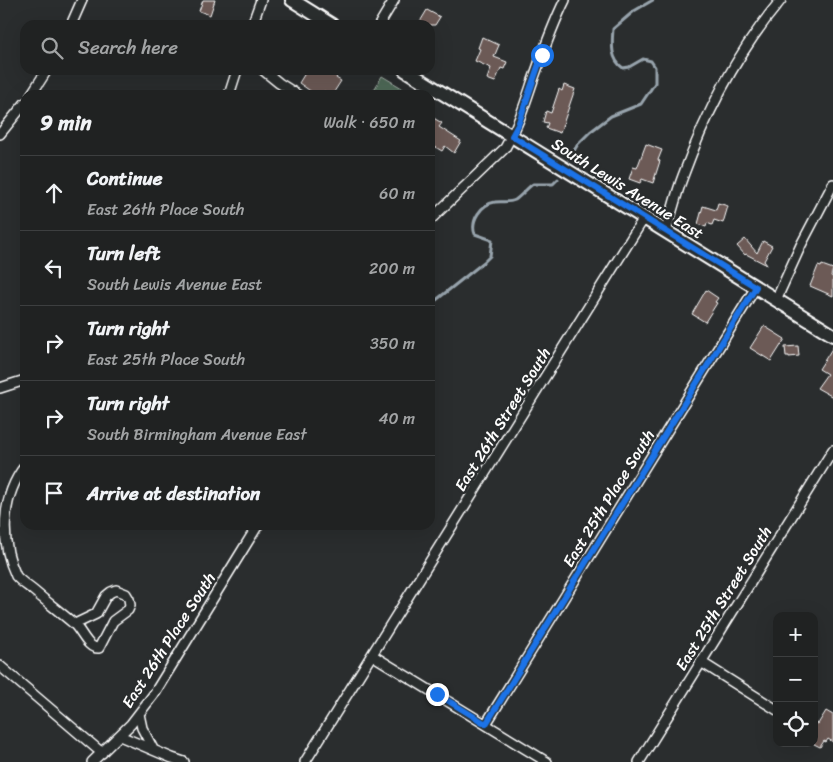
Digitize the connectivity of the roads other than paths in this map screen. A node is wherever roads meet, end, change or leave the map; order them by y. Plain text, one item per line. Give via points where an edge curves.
1 (82, 0) edge
2 (261, 0) edge
3 (292, 0) edge
4 (394, 0) edge
5 (566, 0) edge
6 (782, 0) edge
7 (73, 20) edge
8 (254, 20) edge
9 (324, 20) edge
10 (382, 20) edge
11 (44, 75) edge
12 (235, 75) edge
13 (269, 75) edge
14 (414, 75) edge
15 (34, 90) edge
16 (231, 90) edge
17 (290, 90) edge
18 (20, 109) edge
19 (0, 134) edge
20 (512, 136) junction
21 (833, 184) edge
22 (435, 215) edge
23 (644, 218) junction
24 (666, 231) junction
25 (756, 287) junction
26 (776, 300) junction
27 (833, 335) edge
28 (20, 382) edge
29 (0, 388) edge
30 (833, 450) edge
31 (20, 473) edge
32 (255, 530) edge
33 (1, 540) edge
34 (75, 624) junction
35 (372, 655) junction
36 (701, 662) junction
37 (0, 666) edge
38 (773, 707) edge
39 (139, 714) junction
40 (486, 724) junction
41 (120, 736) junction
42 (153, 749) junction
43 (102, 753) junction
44 (92, 762) edge
45 (184, 762) edge
46 (305, 762) edge
47 (547, 762) edge
48 (639, 762) edge

1 - 7 street
2 - 8 street
3 - 9 main road
4 - 10 street
5 - 20 street
6 - 24 street via 746,48 714,101 682,178
11 - 15 street
12 - 16 street
13 - 17 street
14 - 20 main road, South Lewis Avenue East
18 - 19 street
20 - 22 street via 505,148
20 - 23 main road, South Lewis Avenue East
21 - 26 street
23 - 24 main road, South Lewis Avenue East
23 - 35 street, East 26th Street South
24 - 25 main road, South Lewis Avenue East
25 - 26 main road, South Lewis Avenue East
25 - 40 street, East 25th Place South
26 - 27 main road, South Lewis Avenue East
28 - 29 street
30 - 36 street, East 25th Street South
31 - 33 street via 2,508
32 - 39 street, East 26th Place South
33 - 34 street via 8,563 17,577
34 - 34 street via 96,614 111,592 121,591 129,599 128,610 113,621 99,648 89,646
35 - 40 street
35 - 46 street, East 26th Street South
36 - 38 street
36 - 48 street, East 25th Street South
37 - 43 street
39 - 41 street, East 26th Place South
39 - 42 street
40 - 47 street
41 - 42 street
41 - 43 street, East 26th Place South
42 - 45 street
43 - 44 street, East 26th Place South

